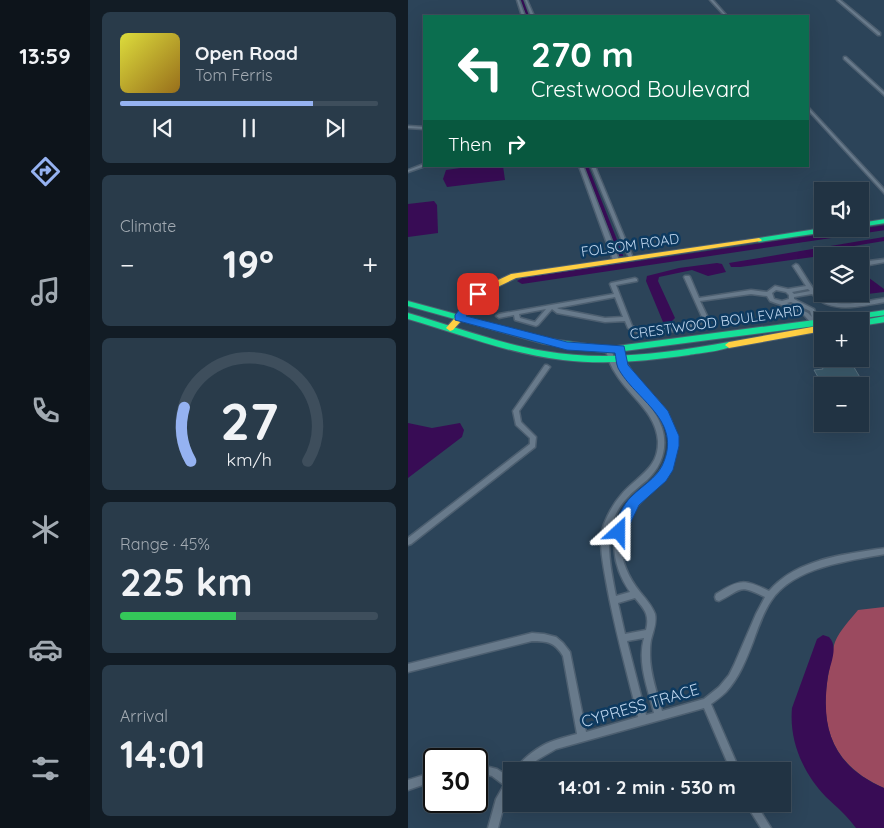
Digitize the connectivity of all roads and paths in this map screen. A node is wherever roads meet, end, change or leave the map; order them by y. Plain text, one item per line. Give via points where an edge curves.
1 (518, 0) edge
2 (526, 0) edge
3 (711, 0) edge
4 (838, 0) edge
5 (524, 15) edge
6 (533, 15) edge
7 (725, 15) edge
8 (879, 34) dead end
9 (844, 58) dead end
10 (884, 95) edge
11 (809, 109) edge
12 (408, 128) edge
13 (423, 129) edge
14 (423, 165) edge
15 (581, 167) edge
16 (593, 167) edge
17 (408, 172) edge
18 (884, 193) edge
19 (884, 221) edge
20 (869, 224) edge
21 (814, 232) edge
22 (631, 258) junction
23 (616, 260) junction
24 (883, 261) edge
25 (869, 263) dead end
26 (796, 266) dead end
27 (688, 277) dead end
28 (635, 280) dead end
29 (811, 289) junction
30 (770, 294) junction
31 (617, 295) junction
32 (790, 295) junction
33 (697, 300) junction
34 (884, 300) edge
35 (408, 303) edge
36 (782, 303) junction
37 (552, 306) junction
38 (516, 313) junction
39 (814, 314) edge
40 (883, 315) edge
41 (408, 316) edge
42 (499, 316) dead end
43 (459, 317) junction
44 (869, 317) edge
45 (626, 319) junction
46 (814, 320) edge
47 (869, 320) edge
48 (814, 325) edge
49 (814, 326) edge
50 (450, 328) junction
51 (621, 354) junction
52 (610, 355) junction
53 (547, 366) dead end
54 (408, 542) edge
55 (884, 551) edge
56 (636, 594) junction
57 (770, 596) junction
58 (719, 597) dead end
59 (615, 600) junction
60 (650, 634) junction
61 (624, 638) junction
62 (408, 668) edge
63 (706, 703) junction
64 (659, 715) junction
65 (643, 719) junction
66 (582, 736) junction
67 (529, 762) edge
68 (732, 762) edge
69 (488, 770) edge
70 (503, 777) edge
71 (423, 780) edge
72 (408, 785) edge
73 (503, 796) edge
74 (757, 812) edge
75 (493, 828) edge
76 (766, 828) edge

1 - 5 street
2 - 6 street
3 - 7 street
4 - 8 street
9 - 10 street
11 - 18 street
12 - 13 street
14 - 17 street
15 - 23 street
16 - 22 street
19 - 20 main road
21 - 22 main road, FOLSOM ROAD
22 - 23 main road, FOLSOM ROAD
23 - 43 main road, FOLSOM ROAD via 532,272 499,281 478,294
24 - 25 street
26 - 29 street
27 - 33 street
28 - 31 street via 613,284
29 - 32 street
29 - 34 street via 817,299 833,305
30 - 32 street via 779,288
30 - 33 street
30 - 36 street
31 - 37 street
31 - 45 street
32 - 36 street
32 - 39 street
33 - 45 street via 705,318 694,326 639,332 630,327
35 - 43 main road, CRESTWOOD BOULEVARD
36 - 46 street
37 - 38 street
37 - 38 street via 536,324 516,319
37 - 45 street via 558,312 605,320
38 - 42 street
40 - 44 main road, CRESTWOOD BOULEVARD
40 - 47 main road
41 - 50 main road, CRESTWOOD BOULEVARD
43 - 50 main road, FOLSOM ROAD
43 - 52 main road, CRESTWOOD BOULEVARD via 544,341
48 - 51 main road, CRESTWOOD BOULEVARD
49 - 51 main road, CRESTWOOD BOULEVARD via 764,338
50 - 52 main road, CRESTWOOD BOULEVARD via 562,357
51 - 52 main road, CRESTWOOD BOULEVARD
51 - 56 street via 623,366 664,414 673,436 668,466 662,477 630,507 617,538 622,569
52 - 59 street via 614,369 654,418 661,437 652,472 620,501 606,530 605,554
53 - 54 street via 516,411 518,423 533,437 533,445
55 - 57 street, CYPRESS TRACE via 843,558 793,574
56 - 59 street
56 - 60 street via 651,615
57 - 58 street via 739,584
57 - 63 street, CYPRESS TRACE via 732,678
59 - 61 street
60 - 61 street
60 - 64 street via 646,647 647,666
61 - 65 street
62 - 66 street via 532,637 551,638 561,644 567,655
63 - 64 street, CYPRESS TRACE
63 - 68 street
64 - 65 street, CYPRESS TRACE
65 - 66 street, CYPRESS TRACE
66 - 67 street, CYPRESS TRACE via 547,748
69 - 70 street
71 - 72 street
73 - 75 street
74 - 76 street

